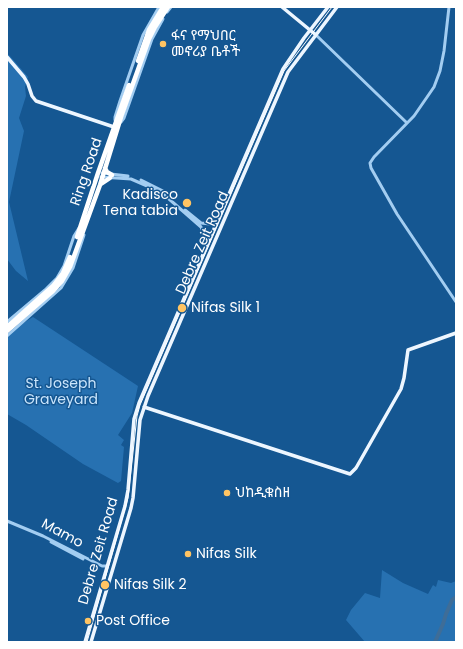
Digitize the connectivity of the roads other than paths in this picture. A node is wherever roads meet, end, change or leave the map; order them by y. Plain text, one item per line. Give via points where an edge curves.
1 (159, 7) edge
2 (163, 7) edge
3 (168, 7) edge
4 (171, 7) edge
5 (282, 7) edge
6 (328, 7) edge
7 (337, 7) edge
8 (449, 7) edge
9 (311, 30) junction
10 (306, 35) junction
11 (316, 35) junction
12 (312, 40) junction
13 (7, 57) edge
14 (408, 123) junction
15 (116, 124) junction
16 (105, 168) junction
17 (100, 175) junction
18 (111, 177) junction
19 (100, 185) junction
20 (186, 212) junction
21 (216, 222) junction
22 (82, 228) junction
23 (208, 243) junction
24 (456, 302) edge
25 (7, 322) edge
26 (7, 327) edge
27 (7, 331) edge
28 (456, 333) edge
29 (7, 336) edge
30 (144, 408) junction
31 (7, 522) edge
32 (76, 554) junction
33 (107, 566) junction
34 (105, 572) junction
35 (84, 642) edge
36 (91, 642) edge

1 - 15 street via 143,35 115,117
2 - 15 highway, Ring Road via 146,37
3 - 15 highway, Ring Road via 149,39
4 - 15 street, Ring Road via 152,39 124,118
5 - 9 main road
6 - 9 main road, Debre Zeit Road
7 - 11 main road, Debre Zeit Road
8 - 14 street via 444,51 437,78 430,93
9 - 10 main road, Debre Zeit Road
9 - 11 main road
10 - 12 main road
10 - 21 main road, Debre Zeit Road via 283,69
11 - 12 main road, Debre Zeit Road
11 - 14 street
12 - 30 main road, Debre Zeit Road via 288,72
13 - 15 main road via 24,77 36,101
14 - 24 street via 372,159 371,166 397,214
15 - 16 highway, Ring Road
15 - 17 highway, Ring Road
16 - 17 highway, Ring Road
16 - 18 highway
17 - 18 street
17 - 19 highway, Ring Road
17 - 22 highway, Ring Road
18 - 19 highway
18 - 20 street via 131,177 159,188
19 - 22 highway, Ring Road
20 - 21 street via 201,223
20 - 23 street via 201,227
21 - 23 main road, Debre Zeit Road
22 - 25 street via 74,236 57,278
22 - 26 highway, Ring Road via 60,279
22 - 27 highway, Ring Road via 70,267 58,286
22 - 29 street via 83,239 76,260 61,288
23 - 33 main road, Debre Zeit Road via 135,414 126,499
28 - 30 main road via 408,350 401,389 356,468 350,474
30 - 36 main road, Debre Zeit Road via 140,420 131,508
31 - 32 street, Mamo via 44,536
32 - 33 street, Mamo
32 - 34 street
33 - 34 main road, Debre Zeit Road
34 - 35 main road, Debre Zeit Road

